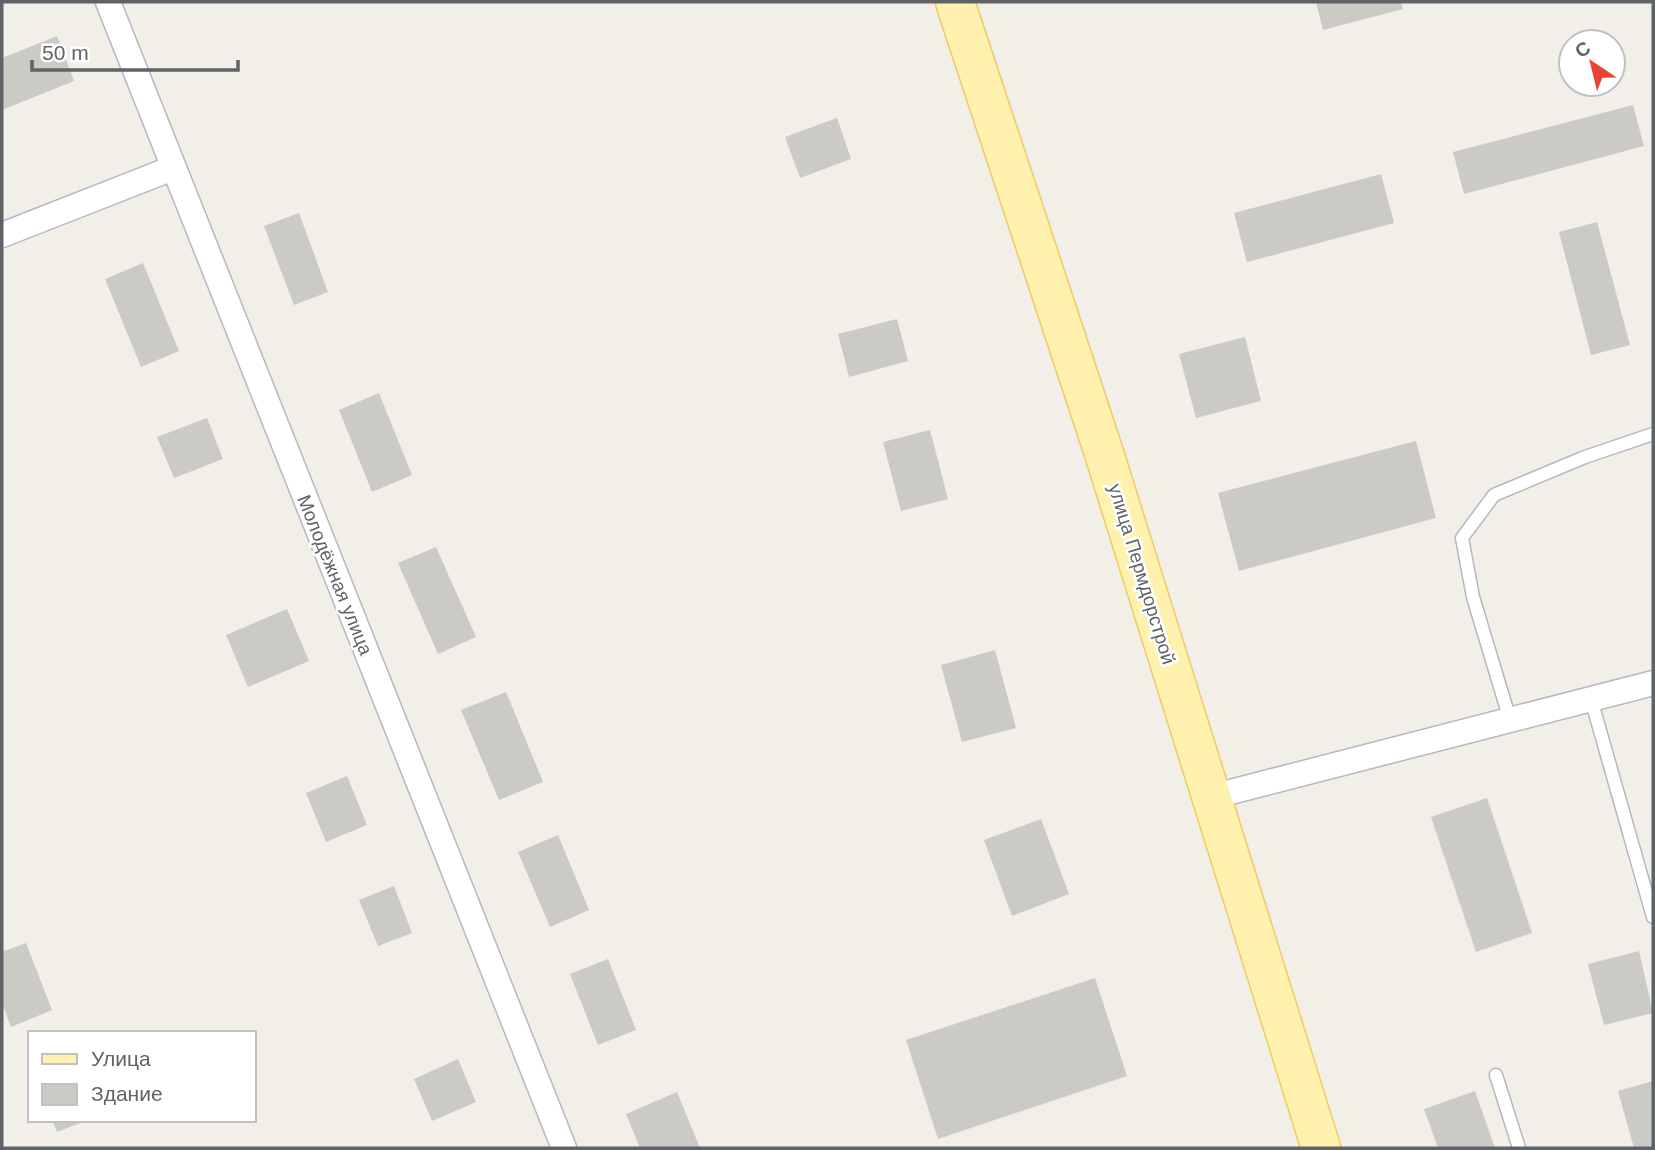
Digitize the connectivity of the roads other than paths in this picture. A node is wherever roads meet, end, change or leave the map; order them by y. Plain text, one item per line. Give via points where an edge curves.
1 (108, 2) edge
2 (955, 2) edge
3 (173, 168) junction
4 (2, 235) edge
5 (1653, 434) edge
6 (1653, 683) edge
7 (1591, 699) junction
8 (1510, 720) junction
9 (1212, 797) junction
10 (1653, 917) edge
11 (1496, 1075) dead end
12 (564, 1148) edge
13 (1321, 1148) edge
14 (1519, 1148) edge

1 - 3 street, Молодёжная улица
2 - 9 main road, улица Пермдорстрой
3 - 4 street
3 - 12 street, Молодёжная улица
5 - 8 lane via 1494,495 1462,538
6 - 7 street
7 - 8 street
7 - 10 lane
8 - 9 street
9 - 13 main road, улица Пермдорстрой
11 - 14 lane

